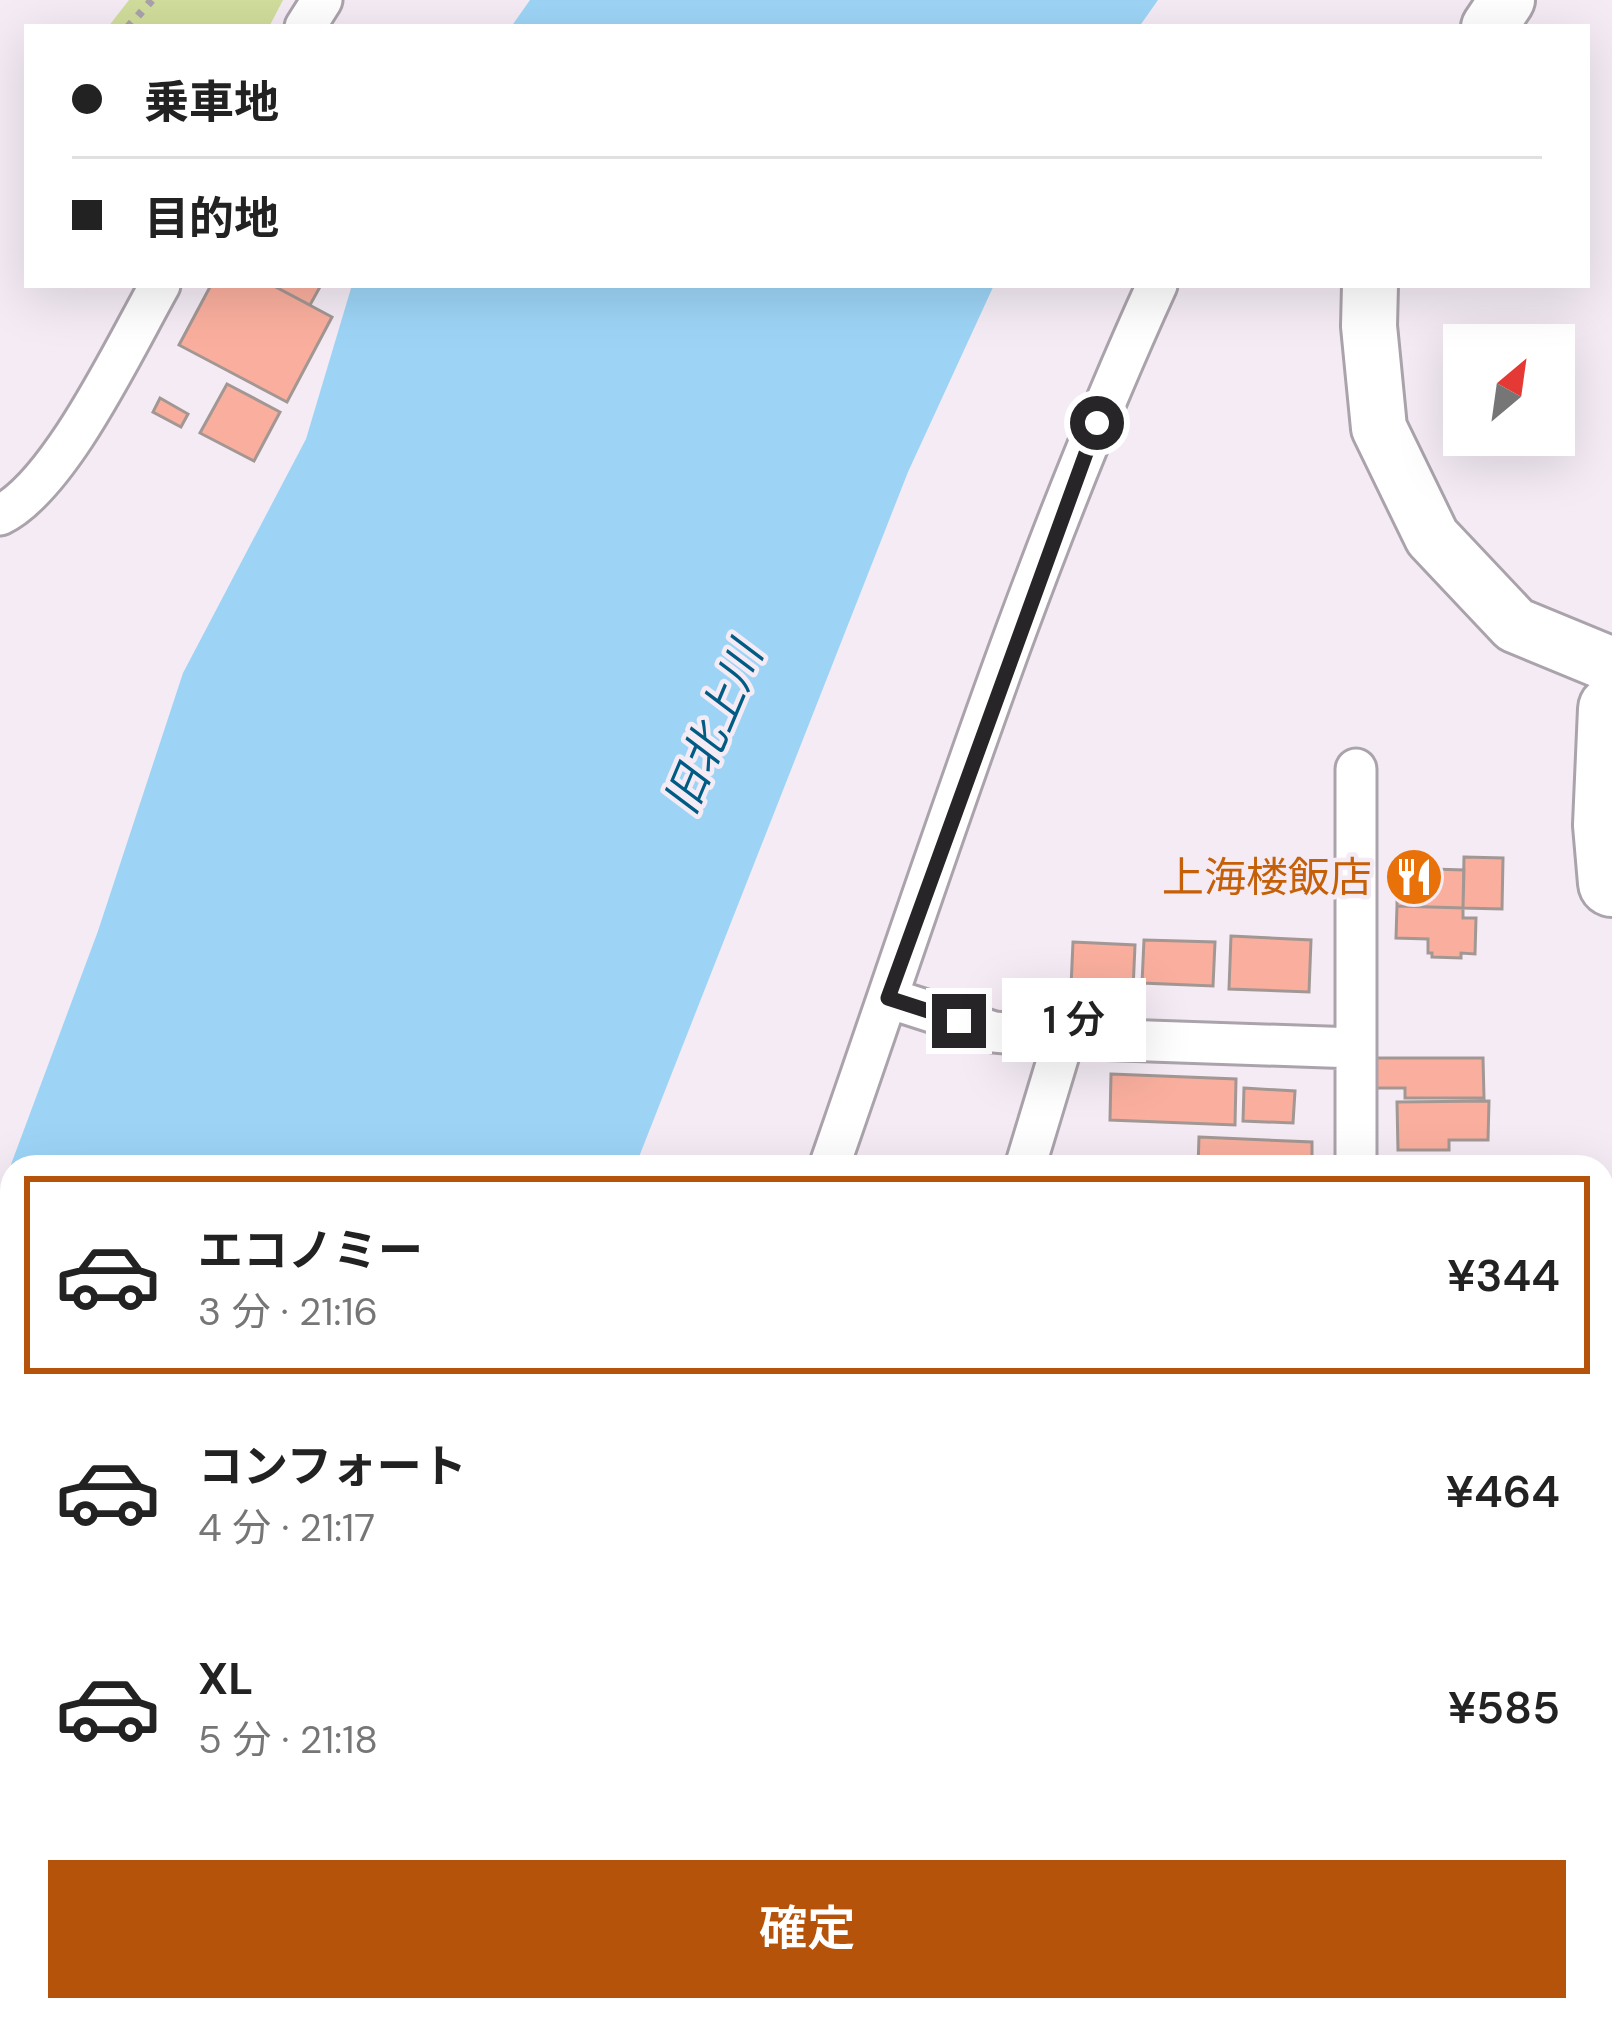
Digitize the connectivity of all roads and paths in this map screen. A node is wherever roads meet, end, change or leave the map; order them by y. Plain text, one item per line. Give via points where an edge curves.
1 (152, 0) edge
2 (131, 24) edge
3 (158, 288) edge
4 (1156, 288) edge
5 (1370, 288) edge
6 (0, 515) edge
7 (1612, 665) edge
8 (1612, 709) edge
9 (1356, 769) dead end
10 (1612, 883) edge
11 (888, 998) junction
12 (1064, 1038) junction
13 (1355, 1048) junction
14 (833, 1155) edge
15 (1028, 1155) edge
16 (1356, 1155) edge

1 - 2 path
3 - 6 street via 40,482
4 - 11 street via 1050,545
5 - 7 main road via 1378,428 1432,537 1515,625
8 - 10 highway
9 - 13 street
11 - 12 street via 994,1033
11 - 14 street
12 - 13 street
12 - 15 street
13 - 16 street

